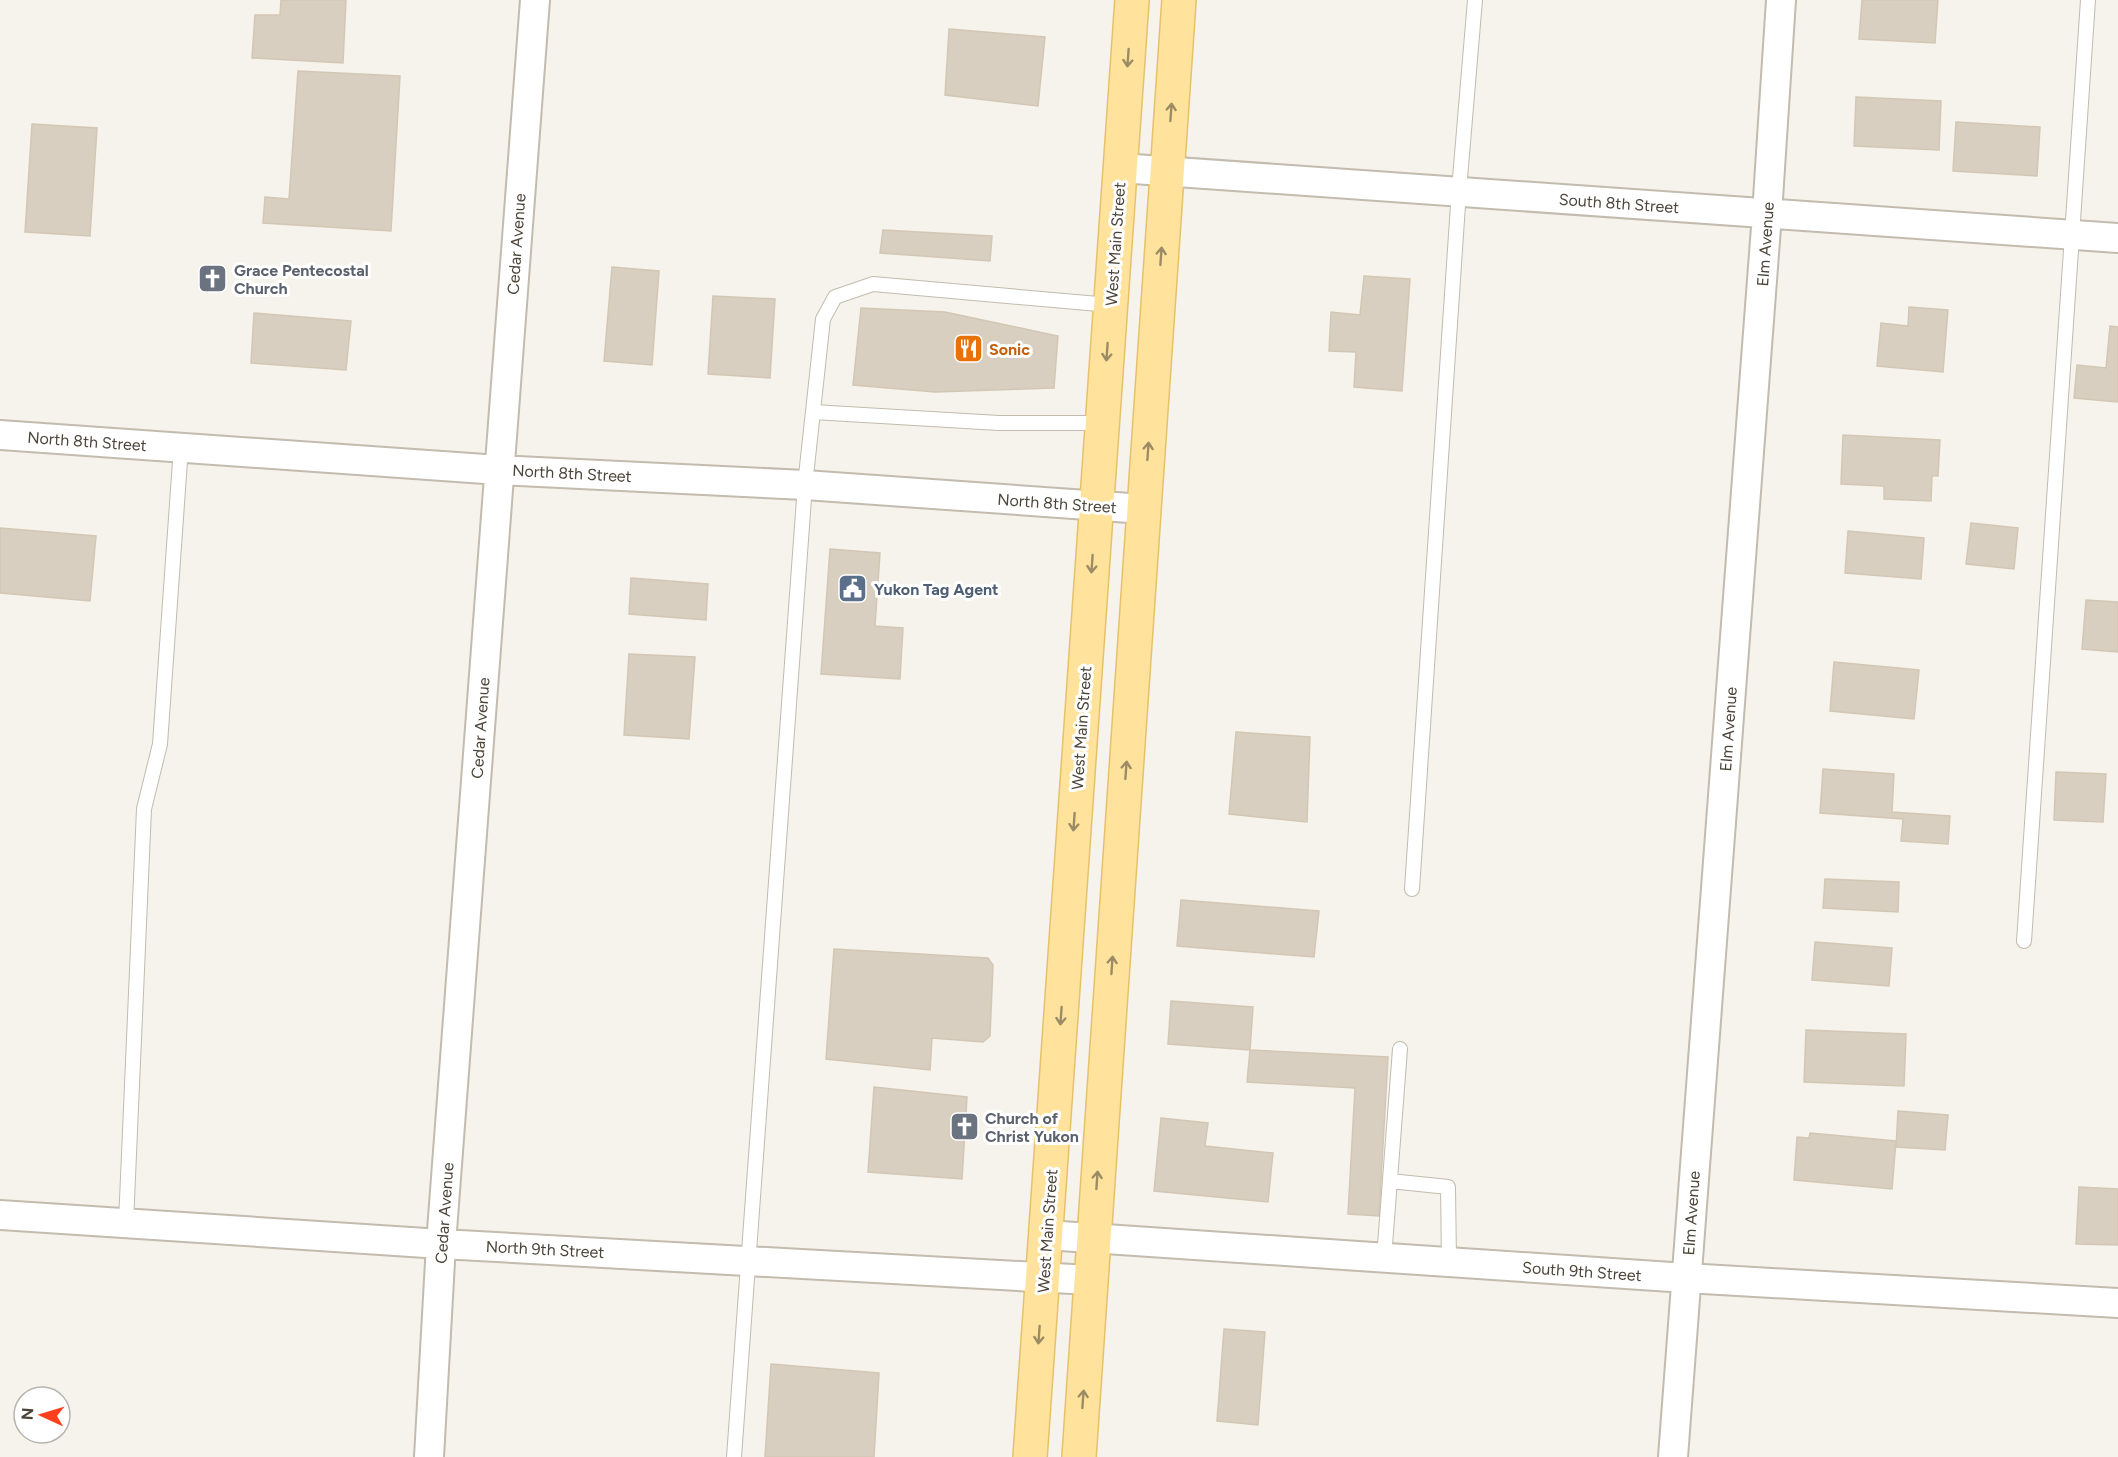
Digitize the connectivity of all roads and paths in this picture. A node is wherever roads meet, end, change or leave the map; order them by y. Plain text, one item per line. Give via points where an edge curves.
1 (535, 0) edge
2 (1132, 0) edge
3 (1179, 0) edge
4 (1475, 0) edge
5 (1781, 0) edge
6 (2088, 0) edge
7 (1120, 168) junction
8 (1167, 171) junction
9 (1459, 190) junction
10 (1767, 214) junction
11 (2073, 235) junction
12 (2118, 238) edge
13 (1110, 305) junction
14 (813, 412) junction
15 (1102, 423) junction
16 (0, 435) edge
17 (181, 447) junction
18 (499, 470) junction
19 (805, 485) junction
20 (1096, 506) junction
21 (1144, 509) junction
22 (1412, 889) dead end
23 (2024, 941) dead end
24 (1400, 1049) dead end
25 (1390, 1181) junction
26 (0, 1215) edge
27 (126, 1223) junction
28 (1046, 1235) junction
29 (1093, 1239) junction
30 (441, 1244) junction
31 (1384, 1258) junction
32 (748, 1260) junction
33 (1449, 1262) junction
34 (1043, 1277) junction
35 (1686, 1278) junction
36 (1090, 1280) junction
37 (2118, 1303) edge
38 (429, 1457) edge
39 (734, 1457) edge
40 (1030, 1457) edge
41 (1079, 1457) edge
42 (1673, 1457) edge

1 - 18 street, Cedar Avenue
2 -> 7 main road, West Main Street
8 -> 3 main road
4 - 9 lane
5 - 10 street, Elm Avenue
6 - 11 lane
7 - 8 street, South 8th Street
7 - 13 main road, West Main Street
8 - 9 street, South 8th Street
21 -> 8 main road
9 - 10 street, South 8th Street
9 - 22 lane
10 - 11 street, South 8th Street
10 - 35 street, Elm Avenue
11 - 12 street, South 8th Street
11 - 23 lane
13 - 14 lane via 873,284 835,297 823,319
13 -> 15 main road, West Main Street
14 - 15 lane via 999,423
14 - 19 lane
15 - 20 main road, West Main Street
16 - 17 street, North 8th Street
17 - 18 street, North 8th Street
17 - 27 lane via 160,744 144,809
18 - 19 street, North 8th Street
18 - 30 street, Cedar Avenue
19 - 20 street, North 8th Street
19 - 32 lane
20 - 21 street, North 8th Street
20 -> 28 main road, West Main Street
29 -> 21 main road
24 - 25 lane
25 - 31 lane
25 - 33 lane via 1448,1187
26 - 27 street, North 9th Street
27 - 30 street, North 9th Street
28 - 29 street, South 9th Street
28 - 34 main road, West Main Street
29 - 31 street, South 9th Street
29 - 36 main road
30 - 32 street, North 9th Street
30 - 38 street, Cedar Avenue
31 - 33 street, South 9th Street
32 - 34 street, North 9th Street
32 - 39 lane
33 - 35 street, South 9th Street
34 - 36 street, North 9th Street
34 -> 40 main road, West Main Street
35 - 37 street, South 9th Street
35 - 42 street, Elm Avenue
41 -> 36 main road

